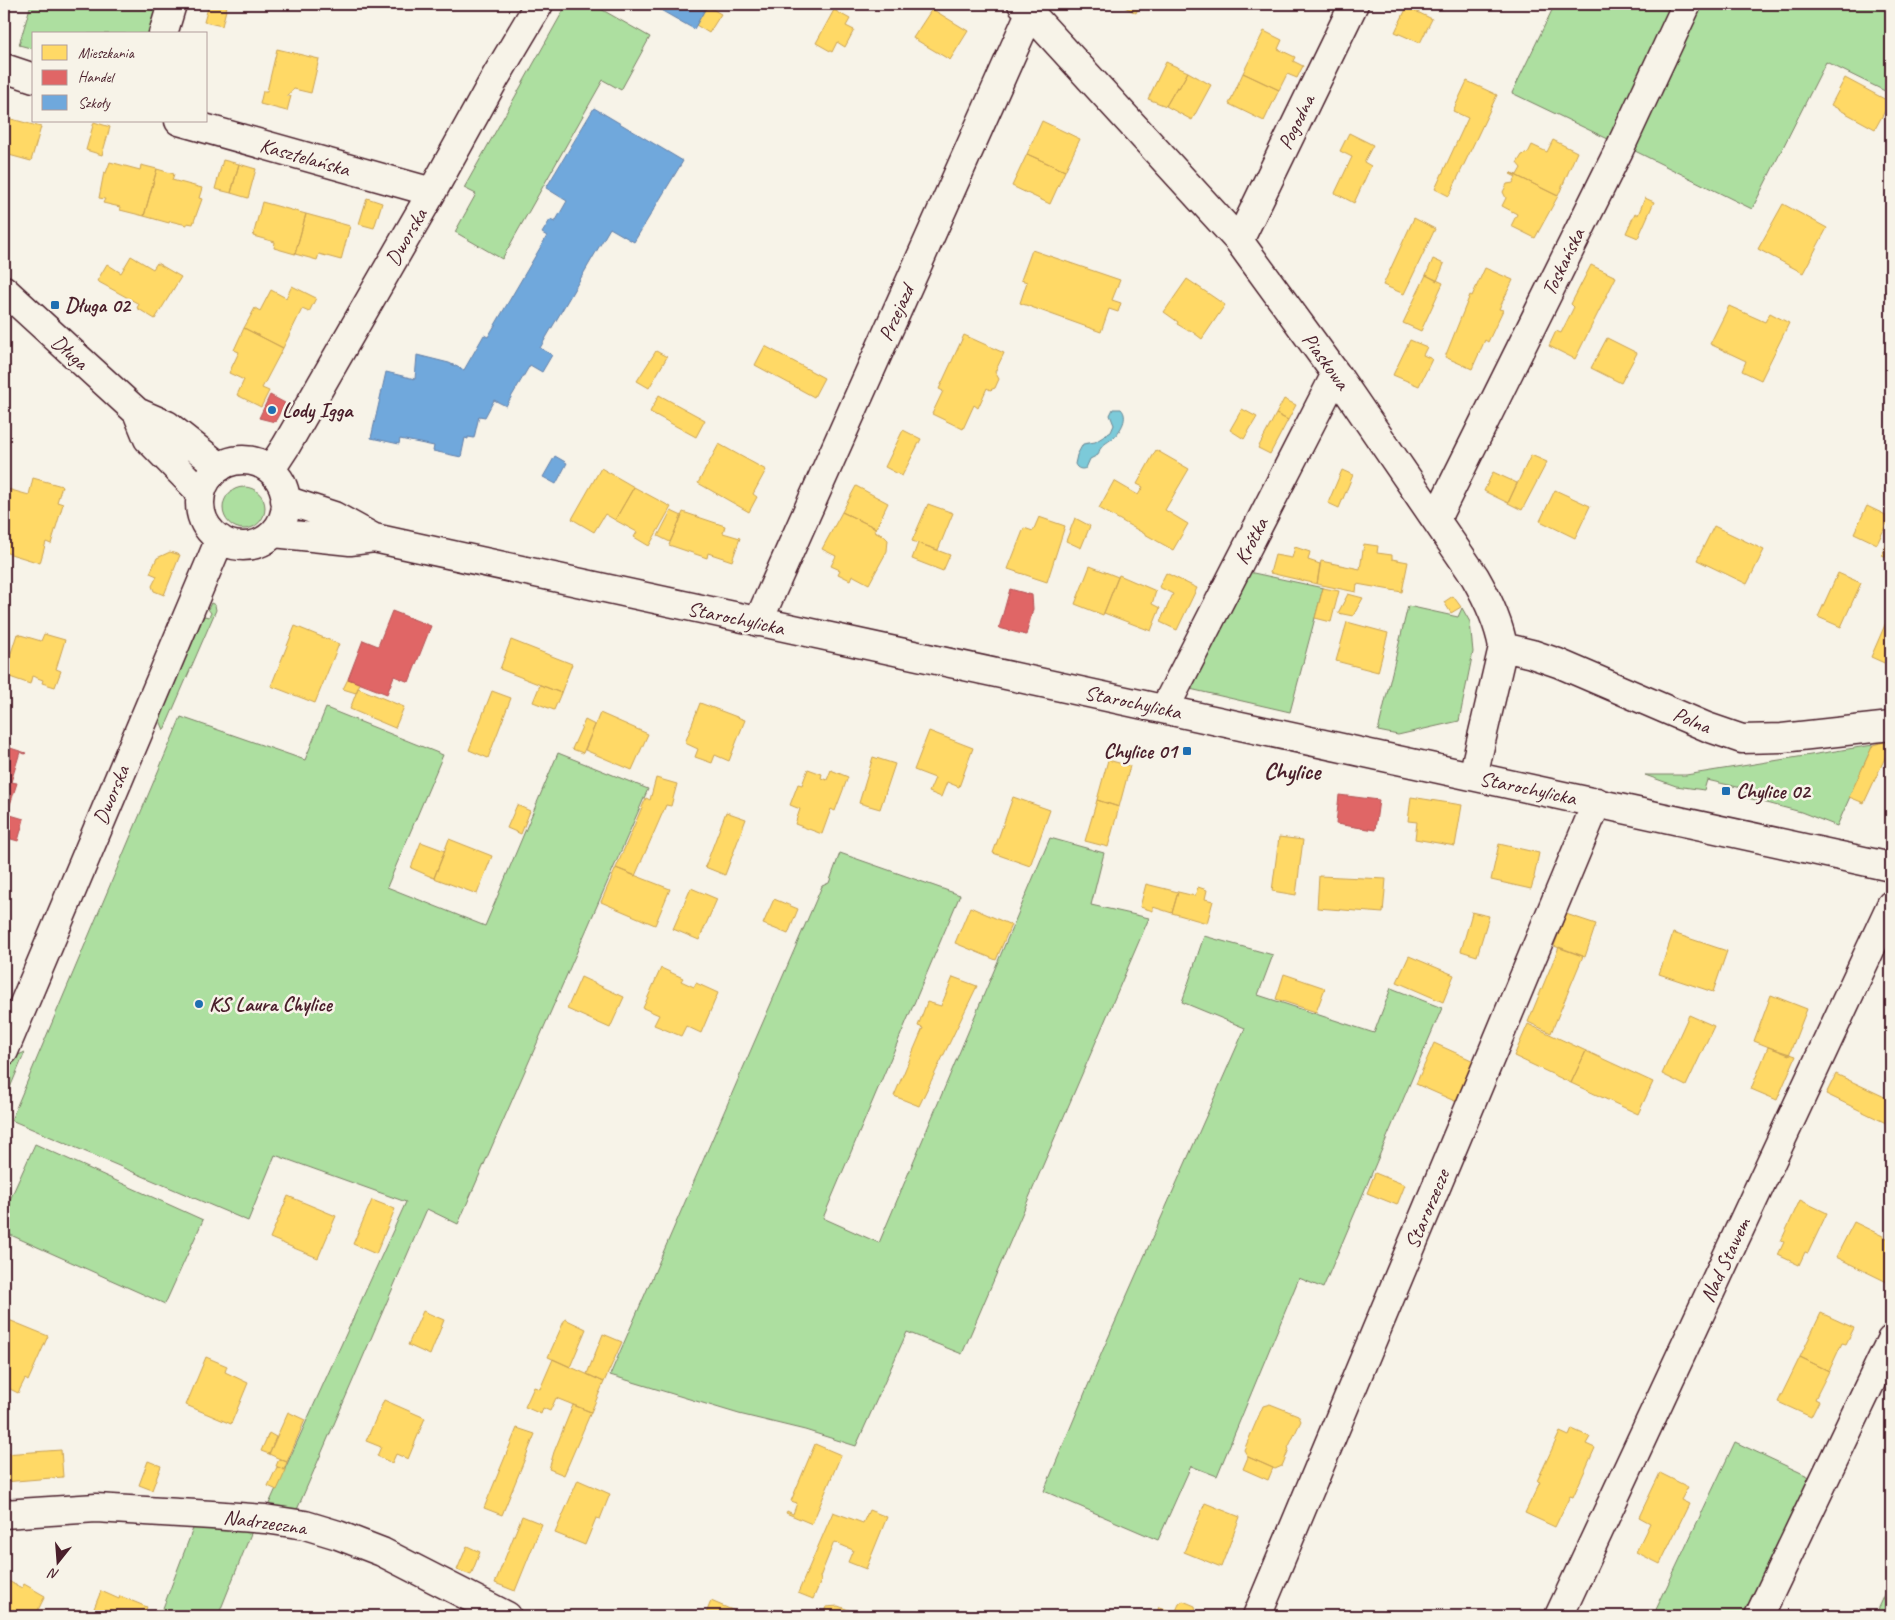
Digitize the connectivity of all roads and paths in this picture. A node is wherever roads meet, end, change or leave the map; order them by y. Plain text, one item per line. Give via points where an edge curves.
1 (172, 4) edge
2 (540, 4) edge
3 (1354, 4) edge
4 (1687, 4) edge
5 (1029, 6) edge
6 (165, 32) edge
7 (4, 68) edge
8 (32, 77) edge
9 (183, 122) edge
10 (432, 192) junction
11 (1239, 241) junction
12 (4, 290) edge
13 (1336, 374) junction
14 (137, 412) junction
15 (220, 467) junction
16 (271, 470) junction
17 (200, 493) junction
18 (285, 500) junction
19 (1436, 519) junction
20 (274, 533) junction
21 (374, 538) junction
22 (220, 539) junction
23 (758, 622) junction
24 (1502, 647) junction
25 (1165, 708) junction
26 (1891, 726) edge
27 (1473, 776) junction
28 (1596, 802) junction
29 (1891, 866) edge
30 (1891, 905) edge
31 (4, 1051) edge
32 (1891, 1340) edge
33 (4, 1514) edge
34 (507, 1616) edge
35 (1257, 1616) edge
36 (1559, 1616) edge
37 (1759, 1616) edge

1 - 6 street
2 - 10 street, Dworska
3 - 11 street, Pogodna
4 - 19 street, Toskańska
5 - 11 street, Piaskowa
5 - 23 street, Przejazd
7 - 8 street
9 - 10 street, Kasztelańska
10 - 16 street, Dworska
11 - 13 street, Piaskowa
12 - 14 street, Długa
13 - 19 street, Piaskowa
13 - 25 street, Krótka
14 - 15 street, Długa via 167,425
14 - 17 street, Długa via 148,439
15 - 16 street via 225,463 250,460
15 - 17 street via 205,481
16 - 18 street via 280,480
17 - 22 street via 203,520 209,531
18 - 20 street via 282,521
18 - 21 street, Starochylicka via 334,516
19 - 24 street, Piaskowa via 1485,594 1500,632
20 - 21 street, Starochylicka via 350,541
20 - 22 street via 262,542 248,546 233,545
21 - 23 street, Starochylicka
22 - 31 street, Dworska
23 - 25 street, Starochylicka
24 - 26 street, Polna via 1558,662 1742,739
24 - 27 street, Piaskowa
25 - 27 street, Starochylicka
27 - 28 street, Starochylicka
28 - 29 street, Starochylicka
28 - 35 street, Starorzecze
30 - 36 street, Nad Stawem
32 - 37 street
33 - 34 street, Nadrzeczna via 96,1508 265,1519 305,1525 382,1552

